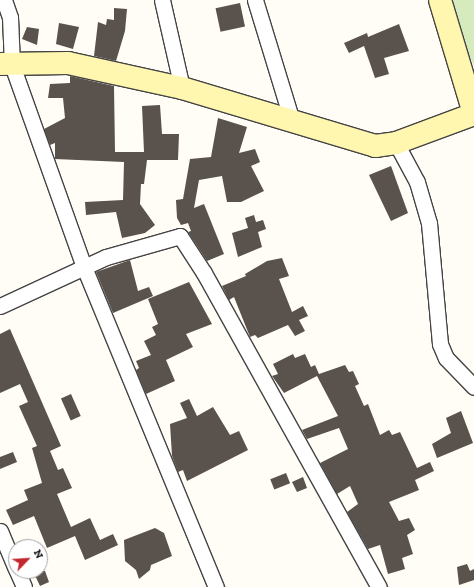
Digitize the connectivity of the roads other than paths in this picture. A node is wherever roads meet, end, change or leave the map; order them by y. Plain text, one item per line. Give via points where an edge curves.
1 (4, 0) edge
2 (162, 0) edge
3 (255, 0) edge
4 (440, 0) edge
5 (6, 65) edge
6 (182, 88) junction
7 (474, 113) edge
8 (292, 121) junction
9 (396, 143) junction
10 (84, 267) junction
11 (0, 306) edge
12 (474, 387) edge
13 (0, 531) edge
14 (8, 550) edge
15 (216, 587) edge
16 (379, 587) edge

1 - 5 street via 10,17
2 - 6 street
3 - 8 street
4 - 7 street
5 - 6 street via 58,61
5 - 10 street
6 - 8 street
7 - 9 street
8 - 9 street via 375,146
9 - 12 street via 417,182 429,223 440,344 446,358
10 - 11 street
10 - 15 street
10 - 16 street via 173,237 182,238
13 - 14 street

